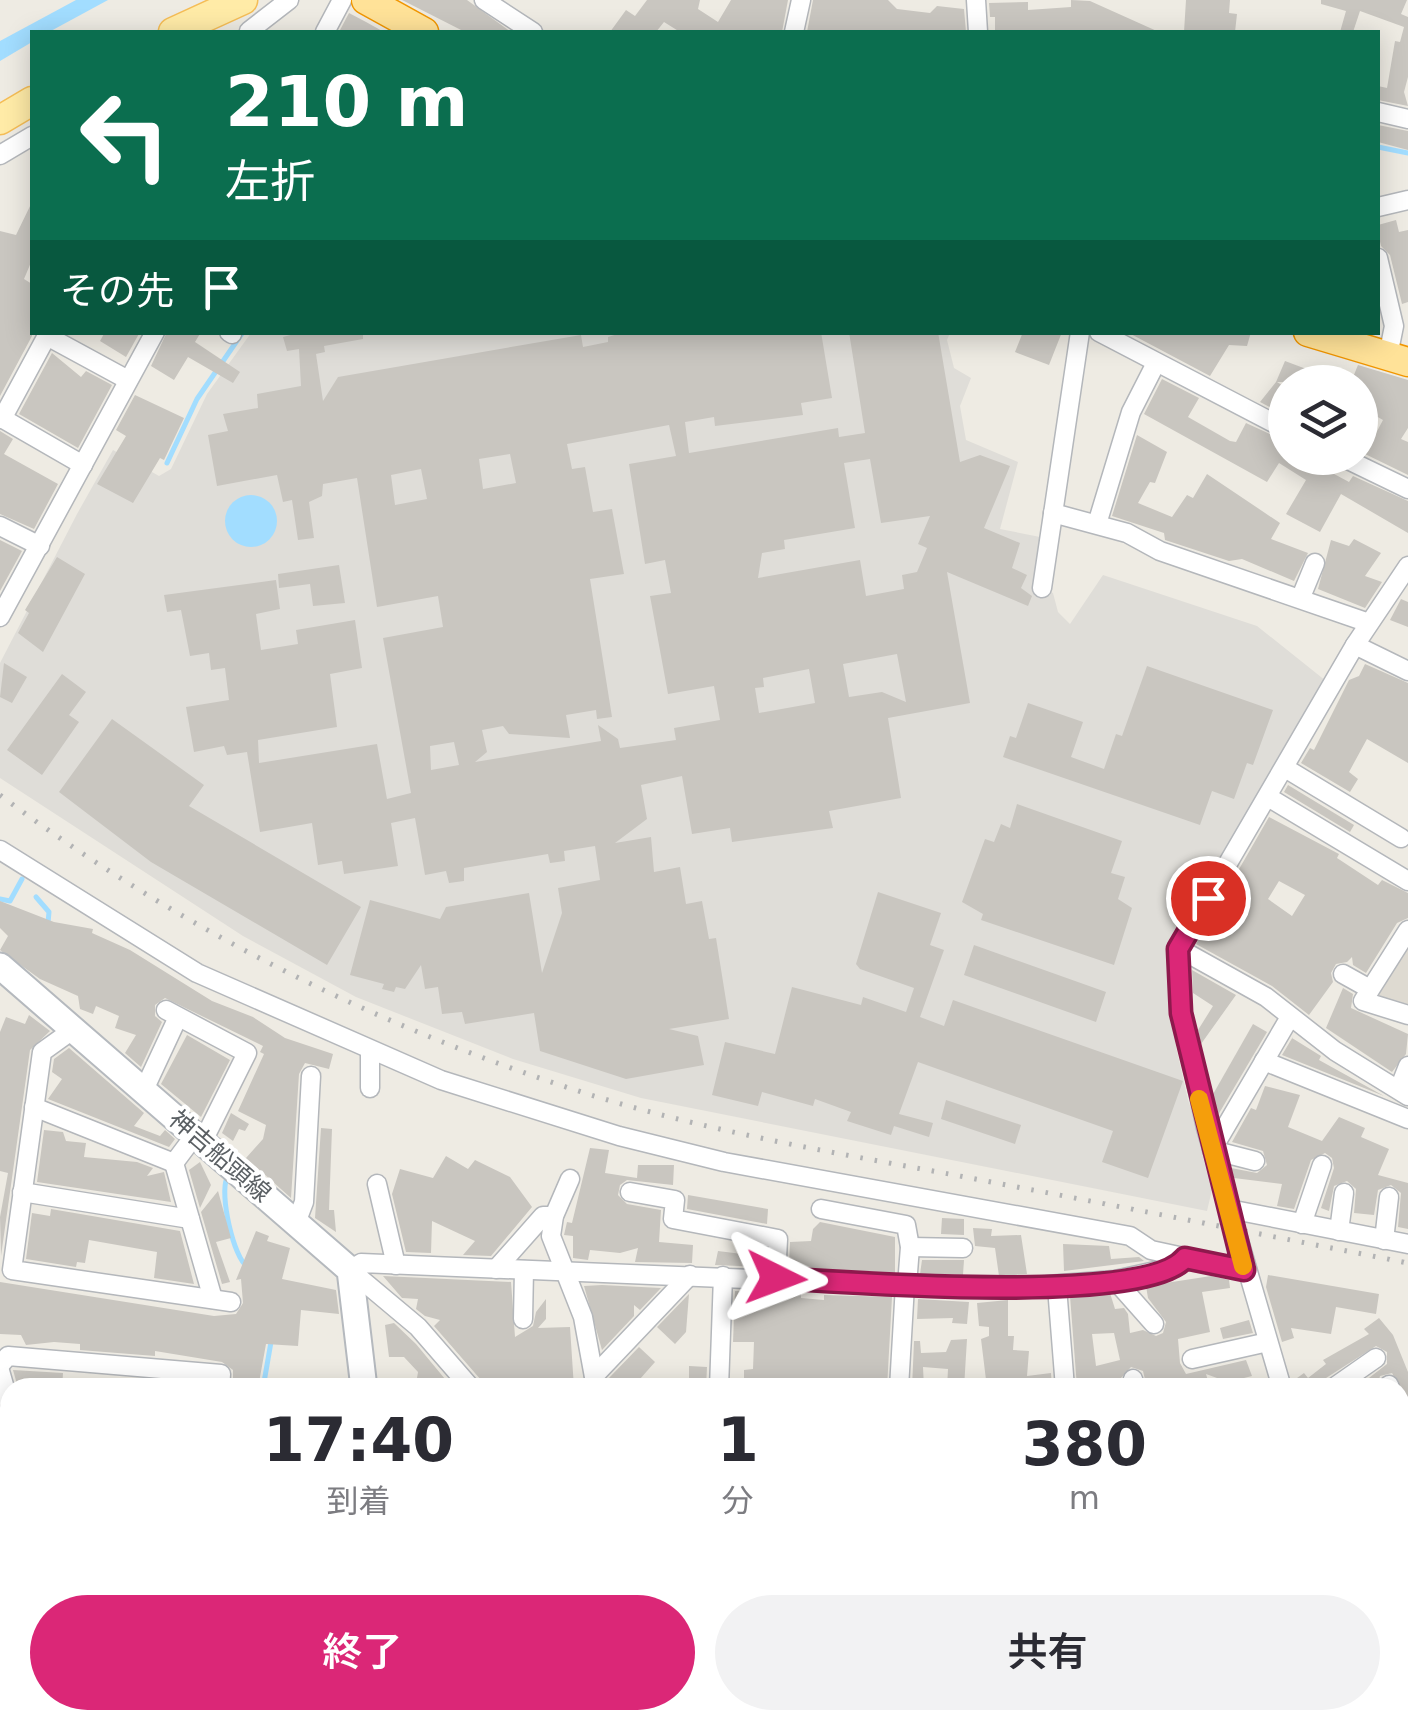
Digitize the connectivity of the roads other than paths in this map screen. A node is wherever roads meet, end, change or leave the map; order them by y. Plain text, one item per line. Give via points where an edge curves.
1 (243, 0) edge
2 (289, 0) edge
3 (342, 0) edge
4 (366, 0) edge
5 (484, 0) edge
6 (801, 0) edge
7 (975, 0) edge
8 (177, 30) edge
9 (252, 30) edge
10 (326, 30) edge
11 (420, 30) edge
12 (530, 30) edge
13 (794, 30) edge
14 (978, 30) edge
15 (30, 101) edge
16 (1380, 112) edge
17 (1408, 119) edge
18 (0, 120) edge
19 (30, 137) edge
20 (0, 155) edge
21 (1408, 200) edge
22 (1380, 207) edge
23 (1380, 266) edge
24 (47, 335) edge
25 (50, 335) edge
26 (153, 335) edge
27 (1080, 335) edge
28 (1105, 335) edge
29 (1318, 335) edge
30 (1398, 359) edge
31 (1156, 363) junction
32 (128, 380) junction
33 (1, 418) edge
34 (1268, 419) edge
35 (83, 465) junction
36 (1378, 474) edge
37 (1408, 489) edge
38 (1053, 513) junction
39 (1097, 524) junction
40 (0, 526) edge
41 (40, 546) junction
42 (1315, 563) dead end
43 (1407, 570) edge
44 (1042, 588) dead end
45 (1301, 597) junction
46 (0, 618) edge
47 (1369, 623) junction
48 (1356, 644) junction
49 (1408, 671) edge
50 (1285, 768) junction
51 (1268, 798) junction
52 (1405, 833) edge
53 (0, 850) edge
54 (1386, 868) junction
55 (1408, 882) edge
56 (1408, 930) edge
57 (1178, 948) junction
58 (0, 966) edge
59 (1343, 974) dead end
60 (1370, 989) junction
61 (1408, 1015) edge
62 (1290, 1018) junction
63 (74, 1029) junction
64 (370, 1052) junction
65 (1264, 1061) junction
66 (1408, 1066) edge
67 (311, 1076) dead end
68 (370, 1088) dead end
69 (144, 1090) junction
70 (1404, 1093) edge
71 (34, 1107) junction
72 (1408, 1120) edge
73 (199, 1138) junction
74 (1212, 1150) junction
75 (1254, 1161) dead end
76 (174, 1163) junction
77 (1322, 1165) dead end
78 (570, 1179) dead end
79 (377, 1184) dead end
80 (22, 1192) junction
81 (630, 1192) dead end
82 (1344, 1194) dead end
83 (1389, 1197) dead end
84 (821, 1208) dead end
85 (1229, 1209) junction
86 (554, 1216) junction
87 (190, 1220) junction
88 (296, 1222) junction
89 (1302, 1224) junction
90 (1338, 1231) junction
91 (1384, 1240) junction
92 (1408, 1244) edge
93 (910, 1247) junction
94 (963, 1248) dead end
95 (1185, 1258) junction
96 (396, 1265) junction
97 (496, 1269) junction
98 (350, 1270) junction
99 (524, 1270) junction
100 (1244, 1270) junction
101 (570, 1273) junction
102 (690, 1276) junction
103 (723, 1276) junction
104 (776, 1278) junction
105 (1115, 1280) junction
106 (906, 1285) junction
107 (1057, 1286) junction
108 (524, 1319) dead end
109 (1154, 1324) dead end
110 (1268, 1342) junction
111 (1376, 1358) dead end
112 (1192, 1360) dead end
113 (0, 1368) edge
114 (221, 1378) edge
115 (363, 1378) edge
116 (462, 1378) edge
117 (594, 1378) edge
118 (599, 1378) edge
119 (719, 1378) edge
120 (900, 1378) edge
121 (1064, 1378) edge
122 (1279, 1378) edge
123 (1347, 1378) edge

1 - 8 main road
2 - 9 street
3 - 10 street
4 - 11 highway
5 - 12 street
6 - 13 street
7 - 14 street
15 - 18 main road
16 - 17 street
19 - 20 street
21 - 22 street
23 - 30 street
24 - 33 street
25 - 32 street
26 - 32 street
27 - 38 street
28 - 31 street
29 - 30 highway
31 - 34 street
31 - 39 street via 1130,412
32 - 35 street
33 - 35 street
35 - 41 street
36 - 37 street
38 - 39 street
38 - 44 street
39 - 45 street
40 - 41 street
41 - 46 street
42 - 45 street
43 - 47 street
45 - 47 street
47 - 48 street
48 - 49 street
48 - 50 street
50 - 51 street
50 - 52 street
51 - 54 street
51 - 57 street
52 - 54 street
53 - 64 street via 197,973
54 - 55 street
56 - 60 street
57 - 62 street via 1266,997
57 - 74 street via 1181,1013
58 - 63 main road, 神吉船頭線
59 - 60 street
60 - 61 street via 1363,1001
62 - 65 street
62 - 70 street
63 - 69 main road, 神吉船頭線
63 - 71 street via 42,1052
64 - 68 street
64 - 95 street via 529,1109 724,1162 1130,1236 1151,1250
65 - 72 street
65 - 74 street
66 - 70 street
67 - 88 street via 304,1202
69 - 73 main road, 神吉船頭線
69 - 73 street via 172,1014 246,1054
71 - 76 street
71 - 80 street
73 - 76 street
73 - 88 main road, 神吉船頭線
74 - 75 street
74 - 85 street
76 - 87 street
77 - 89 street
78 - 86 street
79 - 96 street
80 - 87 street
80 - 87 street via 12,1270 222,1300
81 - 104 street via 676,1200 673,1219 750,1227 778,1239
82 - 90 street
83 - 91 street
84 - 93 street via 906,1225
85 - 89 street
85 - 100 street
86 - 97 street via 542,1216
86 - 101 street via 552,1236
88 - 98 main road, 神吉船頭線
89 - 90 street
90 - 91 street
91 - 92 street
93 - 94 street
93 - 106 street
95 - 100 street
95 - 105 street via 1178,1266
96 - 97 street
96 - 98 street
97 - 99 street
98 - 115 main road
98 - 116 street via 418,1327
99 - 101 street
99 - 108 street
100 - 110 street
101 - 102 street
101 - 117 street
102 - 103 street
102 - 118 street
103 - 104 street
103 - 119 street
104 - 106 street
105 - 107 street
105 - 109 street
106 - 107 street
106 - 120 street
107 - 121 street
110 - 112 street
110 - 122 street
111 - 123 street
113 - 114 street via 8,1356

